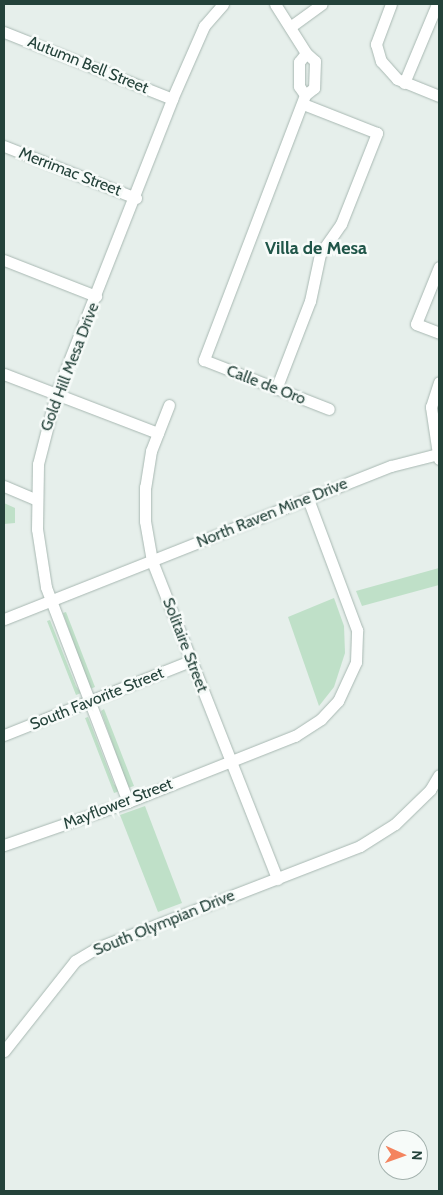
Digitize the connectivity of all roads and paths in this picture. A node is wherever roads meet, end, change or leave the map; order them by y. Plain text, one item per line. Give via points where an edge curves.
1 (223, 4) edge
2 (275, 4) edge
3 (322, 4) edge
4 (391, 4) edge
5 (437, 4) edge
6 (290, 27) junction
7 (4, 32) edge
8 (404, 83) junction
9 (439, 96) edge
10 (172, 99) junction
11 (304, 99) junction
12 (4, 146) edge
13 (136, 198) junction
14 (4, 260) edge
15 (439, 267) edge
16 (96, 296) junction
17 (439, 333) edge
18 (4, 374) edge
19 (439, 382) edge
20 (276, 389) junction
21 (56, 394) junction
22 (169, 405) dead end
23 (329, 409) dead end
24 (158, 433) junction
25 (439, 457) edge
26 (4, 486) edge
27 (35, 499) junction
28 (308, 499) junction
29 (152, 561) junction
30 (50, 600) junction
31 (4, 619) edge
32 (190, 661) junction
33 (90, 702) junction
34 (4, 735) edge
35 (230, 760) junction
36 (439, 775) edge
37 (128, 802) junction
38 (4, 845) edge
39 (277, 879) junction
40 (4, 1051) edge

1 - 10 street, Gold Hill Mesa Drive via 204,26
2 - 6 street
3 - 6 street
4 - 8 street via 376,44 386,71
5 - 8 street
6 - 11 street via 315,62 314,88
7 - 10 street, Autumn Bell Street
8 - 9 street
10 - 13 street, Gold Hill Mesa Drive
11 - 20 street, Calle de Oro via 204,360
11 - 20 street via 377,133 341,224 320,254 310,301
12 - 13 street, Merrimac Street
13 - 16 street, Gold Hill Mesa Drive
14 - 16 street
15 - 17 street via 416,324
16 - 21 street, Gold Hill Mesa Drive
18 - 21 street
19 - 25 street via 431,407
20 - 23 street, Calle de Oro
21 - 24 street
21 - 27 street, Gold Hill Mesa Drive via 40,450
22 - 24 street, Solitaire Street
24 - 29 street, Solitaire Street via 145,487 145,521
25 - 28 street, North Raven Mine Drive via 391,466
26 - 27 street
27 - 30 street, Gold Hill Mesa Drive via 40,557
28 - 29 street, North Raven Mine Drive
28 - 35 street, Mayflower Street via 355,622 358,639 356,662 346,688 321,719 295,736
29 - 30 street, North Raven Mine Drive
29 - 32 street, Solitaire Street
30 - 31 street, North Raven Mine Drive
30 - 33 street, Gold Hill Mesa Drive
32 - 33 street, South Favorite Street
32 - 35 street, Solitaire Street
33 - 34 street, South Favorite Street
33 - 37 street, Gold Hill Mesa Drive
35 - 37 street, Mayflower Street
35 - 39 street, Solitaire Street
36 - 39 street, South Olympian Drive via 430,790 378,835 360,846
37 - 38 street, Mayflower Street
39 - 40 street, South Olympian Drive via 96,948 75,960

